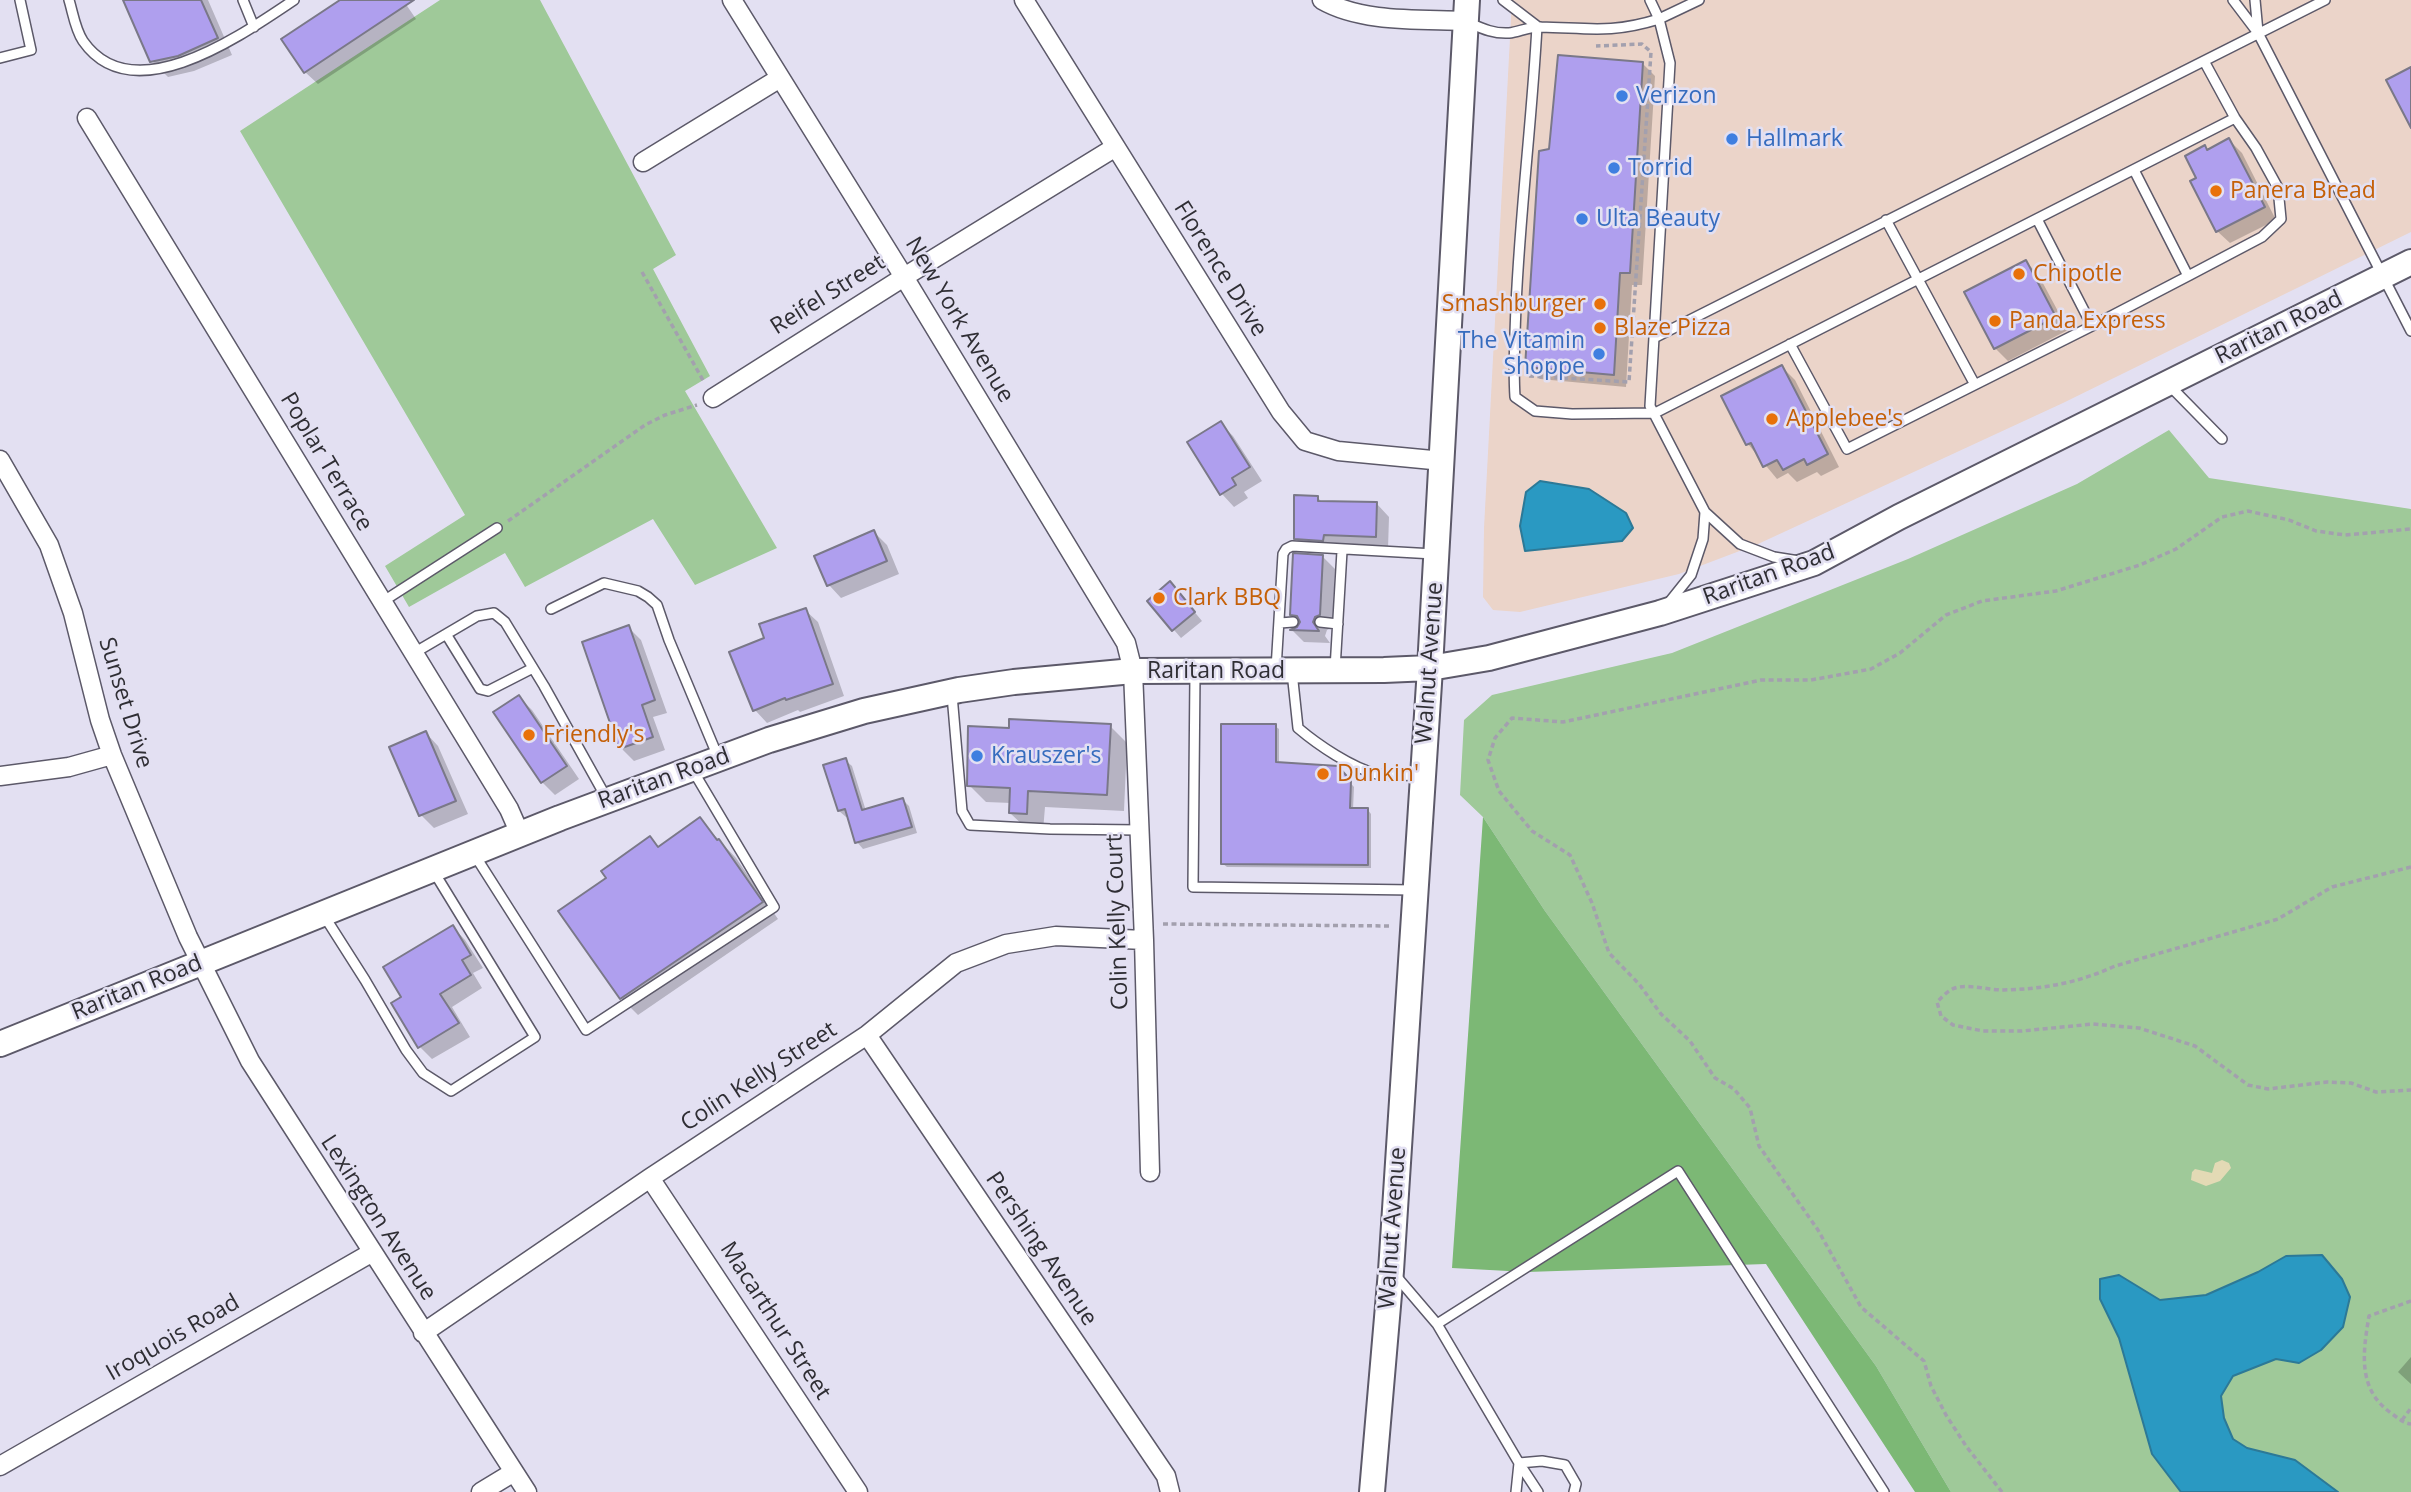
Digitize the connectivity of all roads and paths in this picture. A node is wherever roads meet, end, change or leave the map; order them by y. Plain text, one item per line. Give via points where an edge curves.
1 (20, 0) edge
2 (69, 0) edge
3 (243, 0) edge
4 (294, 0) edge
5 (732, 0) edge
6 (1024, 0) edge
7 (1322, 0) edge
8 (1503, 0) edge
9 (1650, 0) edge
10 (1699, 0) edge
11 (2233, 0) edge
12 (2255, 0) edge
13 (2325, 0) edge
14 (1466, 11) edge
15 (1659, 19) junction
16 (1537, 26) junction
17 (254, 27) junction
18 (2258, 33) junction
19 (1587, 46) dead end
20 (0, 58) edge
21 (2204, 61) junction
22 (780, 78) junction
23 (87, 118) dead end
24 (2235, 118) junction
25 (1114, 148) junction
26 (643, 162) dead end
27 (2134, 170) junction
28 (2037, 219) junction
29 (1886, 220) junction
30 (2411, 262) edge
31 (642, 272) dead end
32 (2189, 276) junction
33 (2383, 276) junction
34 (904, 277) junction
35 (1918, 279) junction
36 (2092, 326) junction
37 (2411, 331) edge
38 (1654, 338) junction
39 (1790, 344) junction
40 (1513, 375) junction
41 (1974, 383) junction
42 (2168, 383) junction
43 (713, 398) junction
44 (1655, 413) junction
45 (2222, 439) dead end
46 (0, 460) edge
47 (1443, 461) junction
48 (1705, 512) junction
49 (497, 528) joint
50 (2411, 529) edge
51 (1342, 551) junction
52 (1437, 554) junction
53 (1814, 563) junction
54 (383, 602) junction
55 (551, 609) dead end
56 (1660, 613) junction
57 (1293, 622) dead end
58 (1320, 622) dead end
59 (1280, 623) junction
60 (1338, 624) junction
61 (446, 634) junction
62 (414, 653) junction
63 (533, 668) junction
64 (1430, 668) junction
65 (1335, 670) junction
66 (1133, 671) junction
67 (1195, 671) junction
68 (1284, 671) junction
69 (951, 692) junction
70 (112, 755) junction
71 (719, 759) junction
72 (692, 769) junction
73 (1423, 775) junction
74 (0, 776) edge
75 (608, 800) junction
76 (1140, 830) junction
77 (520, 834) junction
78 (473, 852) junction
79 (2411, 867) edge
80 (432, 868) junction
81 (1416, 890) junction
82 (322, 913) junction
83 (1413, 926) junction
84 (1144, 932) junction
85 (200, 962) junction
86 (867, 1035) junction
87 (0, 1044) edge
88 (2411, 1090) edge
89 (1150, 1172) dead end
90 (650, 1178) junction
91 (371, 1253) junction
92 (1391, 1271) junction
93 (2411, 1301) edge
94 (1437, 1324) junction
95 (423, 1333) junction
96 (2411, 1408) edge
97 (2402, 1420) junction
98 (2411, 1424) edge
99 (1519, 1463) junction
100 (0, 1466) edge
101 (514, 1472) junction
102 (481, 1492) edge
103 (527, 1492) edge
104 (858, 1492) edge
105 (1170, 1492) edge
106 (1372, 1492) edge
107 (1516, 1492) edge
108 (1538, 1492) edge
109 (1574, 1492) edge
110 (1884, 1492) edge
111 (2002, 1492) edge

1 - 20 lane via 31,50
2 - 17 lane via 88,47 108,62 134,71 173,65
3 - 17 lane
4 - 17 lane
5 - 22 street, New York Avenue
6 - 25 street, Florence Drive
7 - 14 street via 1362,15
8 - 16 lane
9 - 15 lane
10 - 15 lane
11 - 18 lane
12 - 18 lane
13 - 18 lane
14 - 16 lane via 1486,31 1509,33
14 - 47 main road, Walnut Avenue
15 - 16 lane via 1609,30
15 - 38 lane via 1670,63
16 - 40 lane
18 - 21 lane
18 - 33 lane
19 - 40 path via 1642,44 1651,52 1629,382
21 - 24 lane
21 - 29 lane
22 - 26 street
22 - 34 street, New York Avenue
23 - 54 street, Poplar Terrace
24 - 27 lane
24 - 32 lane via 2278,188 2281,219 2262,237
25 - 34 street, Reifel Street
25 - 47 street, Florence Drive via 1281,412 1305,441 1338,451
27 - 28 lane
27 - 32 lane
28 - 35 lane
28 - 36 lane
29 - 35 lane
29 - 38 lane
30 - 33 main road, Raritan Road
31 - 43 path
32 - 36 lane
33 - 37 lane
33 - 42 main road, Raritan Road
34 - 43 street, Reifel Street
34 - 66 street, New York Avenue via 1119,630
35 - 39 lane
35 - 41 lane
36 - 41 lane
38 - 44 lane via 1650,406
39 - 41 lane via 1847,449
39 - 44 lane
40 - 44 lane via 1515,397 1535,411
42 - 45 lane
42 - 53 main road, Raritan Road
43 - 49 path via 645,425
44 - 48 lane
46 - 70 street, Sunset Drive via 38,523 58,568
47 - 52 main road, Walnut Avenue
48 - 53 lane via 1740,544 1774,557
48 - 56 lane via 1703,539 1691,575
49 - 54 lane
50 - 111 path via 2345,535 2248,511 2222,517 2176,549 2140,565 2056,591 1982,601 1946,615 1900,653 1871,669 1811,680 1761,680 1563,722 1513,718 1495,738 1488,760 1499,791 1532,831 1570,855 1609,953 1690,1041 1715,1078 1734,1089 1750,1108 1759,1146 1818,1230 1861,1307 1924,1361 1946,1415
51 - 52 lane
51 - 59 lane via 1286,549
51 - 60 lane
52 - 64 main road, Walnut Avenue
53 - 56 main road, Raritan Road
54 - 62 street, Poplar Terrace
55 - 71 lane via 604,583 649,597 657,605
56 - 64 main road, Raritan Road via 1489,658
57 - 59 lane
58 - 60 lane
59 - 68 lane
60 - 65 lane
61 - 62 lane
61 - 63 lane via 477,615 494,612
61 - 63 lane via 480,689 488,691
62 - 77 street, Poplar Terrace
63 - 75 lane
64 - 65 main road, Raritan Road
64 - 73 main road, Walnut Avenue
65 - 68 main road, Raritan Road
66 - 67 main road, Raritan Road
66 - 69 main road, Raritan Road
66 - 76 street, Colin Kelly Court
67 - 68 main road, Raritan Road
67 - 81 lane via 1193,887
68 - 73 lane via 1298,728 1322,748 1373,773
69 - 71 main road, Raritan Road via 864,711
69 - 76 lane via 962,811 970,825
70 - 74 street via 69,767
70 - 85 street, Sunset Drive
71 - 72 main road, Raritan Road
72 - 75 main road, Raritan Road
72 - 78 lane via 774,907 586,1030
73 - 81 main road, Walnut Avenue
75 - 77 main road, Raritan Road
76 - 84 street, Colin Kelly Court
77 - 78 main road, Raritan Road
78 - 80 main road, Raritan Road
79 - 88 path via 2332,887 2277,919 2090,977 2061,985 2001,990 1959,987 1937,1002 1941,1016 1953,1025 1983,1031 2093,1024 2138,1028 2195,1045 2248,1085 2267,1089 2327,1082 2351,1083 2376,1092
80 - 82 main road, Raritan Road
80 - 82 lane via 535,1037 451,1091 423,1073 406,1050
81 - 83 main road, Walnut Avenue
82 - 85 main road, Raritan Road
83 - 84 path
83 - 92 main road, Walnut Avenue
84 - 86 street, Colin Kelly Street via 1056,936 1006,944 956,963
84 - 89 street, Colin Kelly Court
85 - 87 main road, Raritan Road
85 - 91 street, Lexington Avenue via 250,1061
86 - 90 street, Colin Kelly Street
86 - 105 street, Pershing Avenue via 1166,1476
90 - 95 street, Colin Kelly Street
90 - 104 street, Macarthur Street
91 - 95 street, Lexington Avenue
91 - 100 street, Iroquois Road
92 - 94 lane
92 - 106 main road, Walnut Avenue
93 - 97 path via 2369,1316 2365,1343 2365,1381 2385,1409
94 - 99 lane
94 - 110 lane via 1678,1171
95 - 101 street, Lexington Avenue
96 - 97 path
97 - 98 path
99 - 107 lane
99 - 108 lane
99 - 109 lane via 1565,1465 1576,1484
101 - 102 street
101 - 103 street, Lexington Avenue

